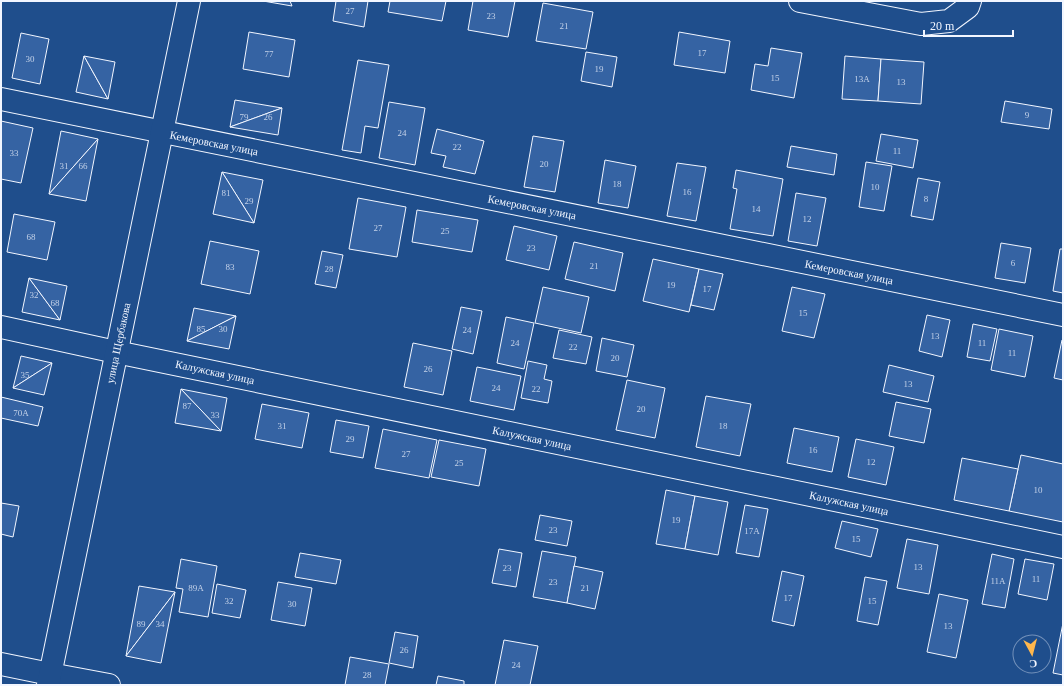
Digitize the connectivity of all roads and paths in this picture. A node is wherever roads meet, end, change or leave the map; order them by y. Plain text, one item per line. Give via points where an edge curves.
1 (189, 1) edge
2 (800, 1) edge
3 (969, 4) edge
4 (1, 99) edge
5 (162, 132) junction
6 (1063, 315) edge
7 (1, 327) edge
8 (116, 352) junction
9 (1063, 547) edge
10 (1, 664) edge
11 (49, 679) edge
12 (109, 685) edge

1 - 5 street, улица Щербакова
2 - 3 street via 921,24 949,22
4 - 5 street, Кемеровская улица
5 - 6 street, Кемеровская улица
5 - 8 street, улица Щербакова
7 - 8 street, Калужская улица
8 - 9 street, Калужская улица
8 - 11 street, улица Щербакова
10 - 11 street
11 - 12 street

